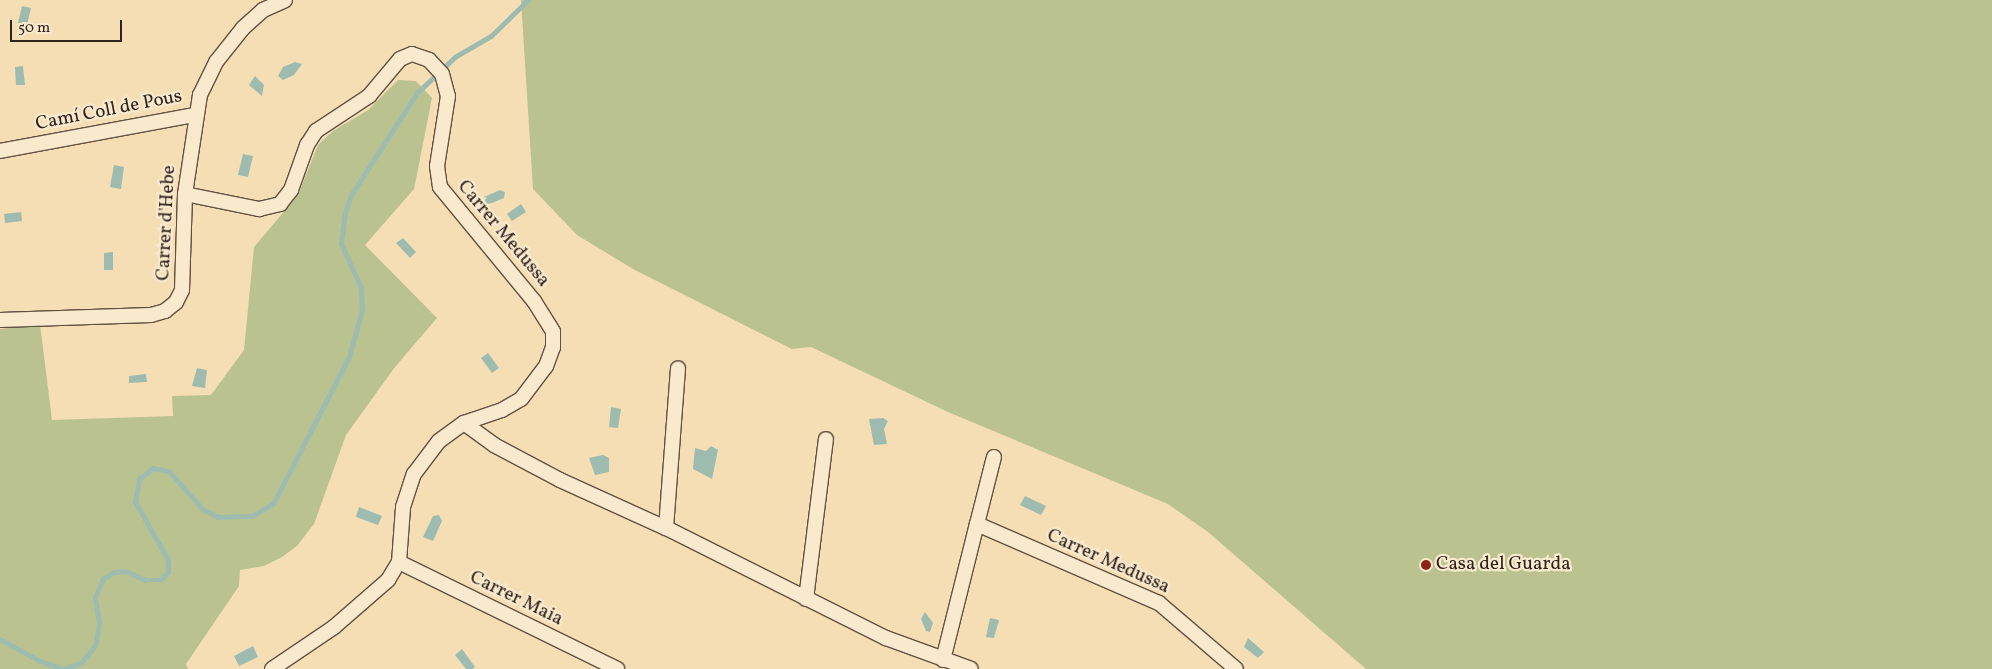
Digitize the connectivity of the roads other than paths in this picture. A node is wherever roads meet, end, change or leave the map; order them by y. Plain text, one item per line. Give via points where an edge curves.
1 (285, 0) edge
2 (265, 2) edge
3 (195, 115) junction
4 (0, 151) edge
5 (185, 194) junction
6 (0, 320) edge
7 (678, 368) dead end
8 (464, 423) junction
9 (826, 439) dead end
10 (994, 457) dead end
11 (977, 524) junction
12 (666, 528) junction
13 (399, 562) junction
14 (806, 599) junction
15 (943, 660) junction
16 (277, 668) edge
17 (617, 669) edge
18 (971, 669) edge
19 (1236, 669) edge

1 - 2 street, Camí Coll de Pous
2 - 3 street, Camí Coll de Pous via 222,53 206,82
3 - 4 street, Camí Coll de Pous
3 - 5 street, Carrer d'Hebe
5 - 6 street, Carrer d'Hebe via 182,290 171,308 150,315
5 - 8 street, Carrer Medussa via 259,208 280,204 291,190 310,138 321,127 369,96 400,59 418,54 435,64 444,79 448,96 437,166 440,187 534,301 554,332 546,366 521,399 502,410
7 - 12 street
8 - 12 street via 494,445 560,480
8 - 13 street via 439,441 414,474 403,507
9 - 14 street
10 - 11 street
11 - 15 street
11 - 19 street, Carrer Medussa via 1159,603
12 - 14 street
13 - 16 street via 388,580 364,603
13 - 17 street, Carrer Maia
14 - 15 street via 886,638
15 - 18 street

